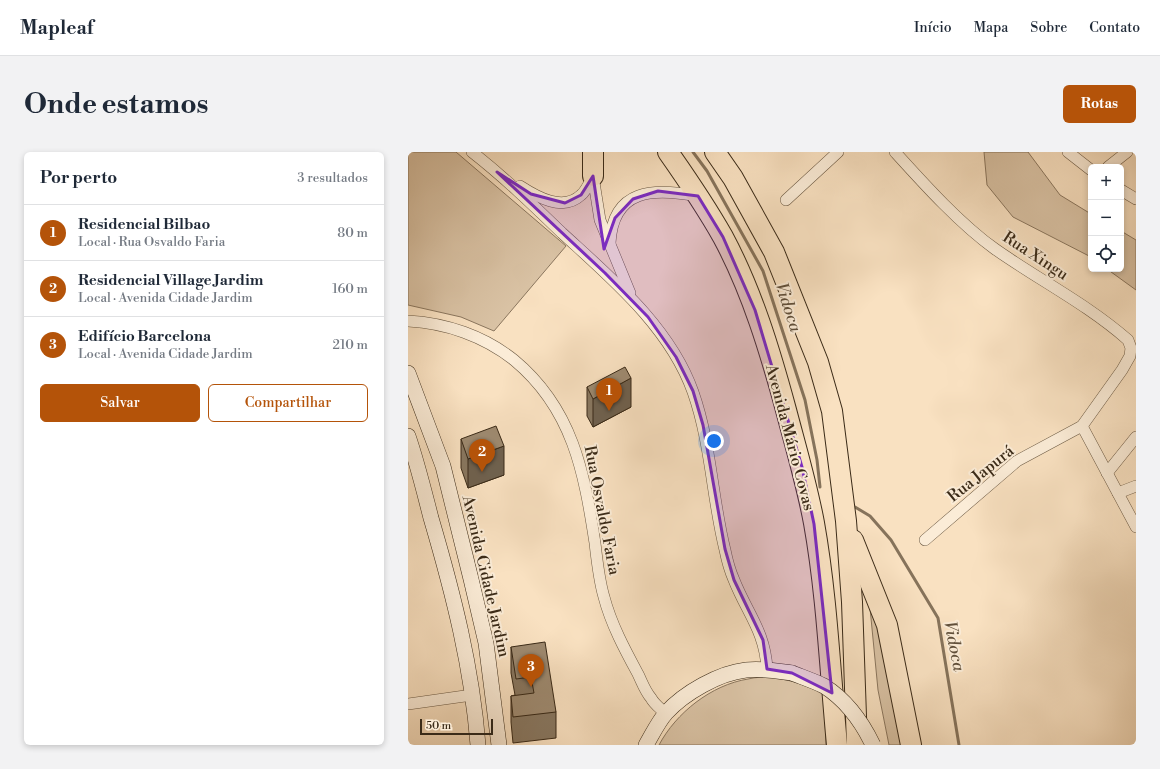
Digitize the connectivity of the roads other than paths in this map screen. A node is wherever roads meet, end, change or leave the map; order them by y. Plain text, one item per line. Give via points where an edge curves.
1 (472, 152) edge
2 (592, 152) edge
3 (668, 152) edge
4 (715, 152) edge
5 (838, 152) edge
6 (895, 152) edge
7 (1068, 152) edge
8 (1127, 152) edge
9 (1112, 164) edge
10 (1088, 168) edge
11 (497, 172) junction
12 (593, 176) junction
13 (1124, 192) edge
14 (698, 196) junction
15 (1136, 199) edge
16 (786, 200) dead end
17 (610, 248) junction
18 (634, 302) junction
19 (412, 321) edge
20 (408, 330) edge
21 (408, 372) edge
22 (1082, 426) junction
23 (408, 436) edge
24 (1136, 437) edge
25 (1107, 473) junction
26 (1136, 486) edge
27 (1118, 493) junction
28 (846, 522) junction
29 (1136, 527) edge
30 (925, 540) dead end
31 (767, 669) junction
32 (472, 695) junction
33 (408, 704) edge
34 (665, 713) junction
35 (497, 718) junction
36 (476, 721) junction
37 (478, 745) edge
38 (499, 745) edge
39 (646, 745) edge
40 (837, 745) edge
41 (857, 745) edge
42 (873, 745) edge
43 (911, 745) edge

1 - 11 street
2 - 12 highway
3 - 14 highway, Avenida Mário Covas
4 - 28 highway, Avenida Mário Covas via 774,252 818,362 832,411
5 - 16 street
6 - 22 street, Rua Xingu via 958,219 994,249 1086,307 1128,340 1130,356
7 - 10 street
8 - 9 street
11 - 12 street via 531,194 565,203 581,196
11 - 18 street
12 - 17 street via 600,220
13 - 15 street
14 - 17 street via 673,191 643,193 625,206 615,218
14 - 40 highway, Avenida Mário Covas via 723,238 755,310 802,467 814,524 824,603
17 - 18 street
18 - 31 street via 648,317 676,357 693,391 703,425 725,549 734,580 763,640
19 - 20 street
19 - 34 street, Rua Osvaldo Faria via 455,329 481,339 506,353 530,373 563,418 581,468 604,597 626,652 651,698
21 - 35 main road, Avenida Cidade Jardim via 443,466 486,643
22 - 25 street
22 - 30 street, Rua Japurá via 1017,461
23 - 32 main road via 449,578 463,638
24 - 25 street
25 - 27 street
26 - 27 street
27 - 29 street
28 - 41 highway, Avenida Mário Covas via 852,602
28 - 43 highway via 886,625
31 - 34 main road via 744,670 712,680 694,689
31 - 42 main road, bridge via 792,673 824,686 855,714
32 - 33 street
32 - 36 main road
34 - 39 main road
35 - 36 main road
35 - 38 main road, Avenida Cidade Jardim
36 - 37 main road

